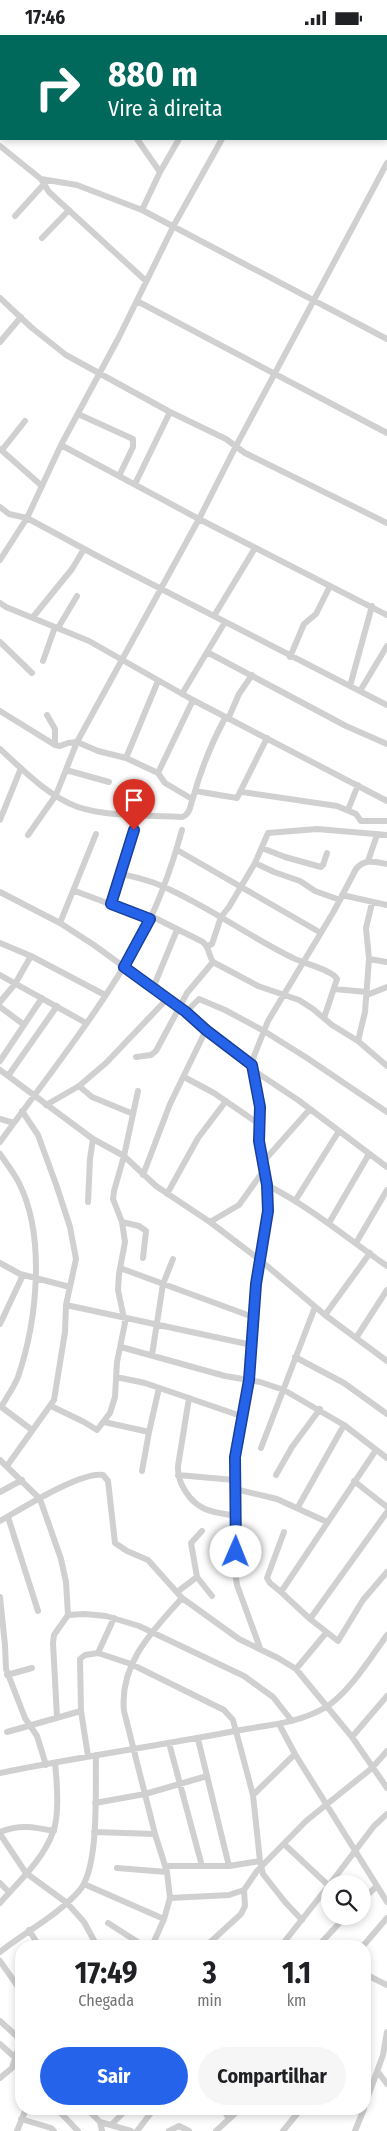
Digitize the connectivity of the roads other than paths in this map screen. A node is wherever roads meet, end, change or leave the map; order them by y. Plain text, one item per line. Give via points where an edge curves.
1 (138, 140) edge
2 (178, 140) edge
3 (221, 140) edge
4 (0, 145) edge
5 (387, 163) edge
6 (160, 171) junction
7 (42, 181) junction
8 (69, 210) junction
9 (142, 210) junction
10 (15, 216) dead end
11 (174, 225) junction
12 (42, 238) dead end
13 (146, 281) junction
14 (0, 298) edge
15 (314, 300) junction
16 (137, 301) junction
17 (21, 317) junction
18 (387, 339) edge
19 (0, 342) edge
20 (100, 373) junction
21 (275, 373) junction
22 (170, 412) junction
23 (78, 414) junction
24 (25, 421) dead end
25 (387, 433) edge
26 (61, 445) junction
27 (236, 446) junction
28 (1, 450) edge
29 (119, 476) junction
30 (134, 484) junction
31 (42, 486) junction
32 (0, 507) edge
33 (27, 518) junction
34 (200, 519) junction
35 (387, 523) edge
36 (255, 548) junction
37 (84, 549) junction
38 (0, 560) edge
39 (330, 586) junction
40 (161, 589) junction
41 (78, 596) dead end
42 (0, 603) edge
43 (372, 607) junction
44 (387, 615) edge
45 (214, 616) junction
46 (33, 617) junction
47 (225, 622) junction
48 (56, 627) junction
49 (0, 642) edge
50 (387, 646) edge
51 (207, 652) junction
52 (290, 657) junction
53 (43, 661) dead end
54 (122, 661) junction
55 (32, 673) dead end
56 (252, 675) junction
57 (158, 681) junction
58 (350, 686) junction
59 (360, 691) junction
60 (182, 694) junction
61 (193, 700) junction
62 (387, 705) edge
63 (0, 711) edge
64 (47, 715) dead end
65 (227, 718) junction
66 (266, 738) junction
67 (77, 742) junction
68 (387, 744) edge
69 (55, 745) junction
70 (1, 751) edge
71 (126, 758) junction
72 (21, 768) junction
73 (66, 770) junction
74 (158, 773) junction
75 (109, 783) dead end
76 (358, 785) junction
77 (195, 791) junction
78 (242, 792) junction
79 (56, 795) junction
80 (192, 799) junction
81 (387, 801) edge
82 (348, 810) junction
83 (0, 820) edge
84 (387, 821) edge
85 (134, 830) dead end
86 (182, 830) dead end
87 (96, 834) dead end
88 (28, 835) dead end
89 (377, 835) junction
90 (387, 835) edge
91 (262, 848) junction
92 (176, 850) junction
93 (327, 853) dead end
94 (368, 861) junction
95 (255, 863) junction
96 (387, 864) edge
97 (122, 873) junction
98 (162, 886) junction
99 (241, 887) junction
100 (75, 891) junction
101 (0, 892) edge
102 (341, 897) junction
103 (372, 903) junction
104 (111, 904) junction
105 (387, 905) edge
106 (150, 917) junction
107 (221, 917) junction
108 (60, 923) junction
109 (177, 930) junction
110 (321, 933) junction
111 (0, 943) edge
112 (208, 946) junction
113 (31, 956) junction
114 (369, 959) junction
115 (213, 962) junction
116 (387, 962) edge
117 (303, 963) junction
118 (124, 967) junction
119 (0, 975) edge
120 (15, 984) junction
121 (387, 987) edge
122 (153, 989) junction
123 (334, 989) junction
124 (367, 993) junction
125 (105, 995) junction
126 (284, 997) junction
127 (42, 998) junction
128 (167, 999) junction
129 (0, 1002) edge
130 (57, 1006) junction
131 (0, 1007) edge
132 (179, 1007) junction
133 (186, 1012) junction
134 (324, 1018) junction
135 (86, 1023) junction
136 (23, 1024) junction
137 (206, 1030) junction
138 (264, 1031) junction
139 (358, 1041) junction
140 (136, 1057) dead end
141 (0, 1061) edge
142 (387, 1066) edge
143 (253, 1068) junction
144 (0, 1070) edge
145 (8, 1076) junction
146 (184, 1077) junction
147 (79, 1086) junction
148 (138, 1091) dead end
149 (33, 1095) junction
150 (226, 1101) junction
151 (46, 1105) junction
152 (310, 1109) junction
153 (22, 1111) junction
154 (387, 1112) edge
155 (131, 1113) junction
156 (0, 1119) edge
157 (14, 1123) junction
158 (259, 1125) junction
159 (339, 1131) junction
160 (93, 1139) junction
161 (0, 1142) edge
162 (0, 1154) edge
163 (369, 1154) junction
164 (124, 1156) junction
165 (264, 1166) junction
166 (387, 1167) edge
167 (143, 1175) junction
168 (267, 1185) junction
169 (387, 1190) edge
170 (167, 1194) junction
171 (295, 1201) junction
172 (88, 1202) dead end
173 (122, 1222) junction
174 (210, 1222) junction
175 (328, 1223) junction
176 (356, 1243) junction
177 (370, 1253) junction
178 (143, 1258) dead end
179 (173, 1259) dead end
180 (260, 1261) junction
181 (386, 1263) edge
182 (1, 1265) edge
183 (120, 1268) junction
184 (24, 1275) junction
185 (35, 1279) junction
186 (163, 1284) junction
187 (70, 1287) junction
188 (387, 1290) edge
189 (66, 1305) junction
190 (315, 1307) junction
191 (325, 1315) junction
192 (253, 1317) junction
193 (125, 1318) junction
194 (0, 1324) edge
195 (155, 1325) junction
196 (356, 1338) junction
197 (252, 1345) junction
198 (120, 1347) junction
199 (152, 1355) junction
200 (295, 1357) junction
201 (387, 1360) edge
202 (116, 1377) junction
203 (249, 1380) junction
204 (159, 1388) junction
205 (284, 1390) junction
206 (189, 1398) junction
207 (1, 1406) edge
208 (51, 1406) junction
209 (320, 1409) junction
210 (387, 1415) edge
211 (241, 1416) junction
212 (104, 1422) junction
213 (344, 1425) junction
214 (32, 1430) junction
215 (148, 1432) junction
216 (260, 1449) dead end
217 (376, 1450) junction
218 (387, 1458) edge
219 (0, 1460) edge
220 (7, 1466) junction
221 (142, 1471) dead end
222 (178, 1475) junction
223 (276, 1475) dead end
224 (22, 1480) junction
225 (234, 1480) junction
226 (354, 1481) junction
227 (235, 1489) junction
228 (0, 1492) edge
229 (40, 1499) junction
230 (298, 1507) junction
231 (387, 1507) edge
232 (387, 1512) edge
233 (236, 1516) junction
234 (8, 1517) junction
235 (0, 1521) edge
236 (327, 1522) junction
237 (202, 1531) dead end
238 (284, 1532) dead end
239 (387, 1572) edge
240 (197, 1577) junction
241 (177, 1592) junction
242 (282, 1592) junction
243 (212, 1596) dead end
244 (0, 1597) edge
245 (182, 1598) junction
246 (38, 1611) dead end
247 (68, 1615) junction
248 (114, 1618) junction
249 (310, 1619) junction
250 (150, 1633) junction
251 (326, 1633) junction
252 (387, 1635) edge
253 (260, 1649) junction
254 (98, 1653) junction
255 (131, 1664) junction
256 (32, 1668) dead end
257 (296, 1669) junction
258 (7, 1675) junction
259 (387, 1696) edge
260 (328, 1706) junction
261 (81, 1711) junction
262 (57, 1717) junction
263 (292, 1721) junction
264 (279, 1724) junction
265 (32, 1726) junction
266 (236, 1731) junction
267 (7, 1732) dead end
268 (352, 1737) junction
269 (198, 1739) junction
270 (169, 1743) junction
271 (134, 1749) junction
272 (387, 1751) edge
273 (295, 1754) junction
274 (96, 1755) junction
275 (88, 1756) junction
276 (55, 1763) junction
277 (46, 1765) junction
278 (372, 1768) junction
279 (0, 1773) edge
280 (207, 1776) junction
281 (179, 1784) junction
282 (387, 1788) edge
283 (145, 1795) junction
284 (253, 1795) junction
285 (95, 1803) junction
286 (326, 1803) junction
287 (387, 1814) edge
288 (54, 1831) junction
289 (94, 1832) junction
290 (0, 1833) edge
291 (154, 1834) junction
292 (284, 1844) junction
293 (356, 1849) junction
294 (260, 1864) junction
295 (202, 1866) junction
296 (229, 1866) junction
297 (117, 1868) dead end
298 (167, 1869) junction
299 (26, 1873) junction
300 (337, 1875) edge
301 (321, 1877) edge
302 (0, 1883) edge
303 (84, 1884) junction
304 (377, 1886) junction
305 (244, 1891) junction
306 (371, 1891) edge
307 (9, 1892) junction
308 (321, 1896) edge
309 (170, 1898) junction
310 (387, 1902) edge
311 (0, 1903) edge
312 (67, 1903) junction
313 (387, 1918) edge
314 (164, 1919) junction
315 (302, 1920) junction
316 (108, 1923) dead end
317 (338, 1925) edge
318 (29, 1929) junction
319 (15, 1940) edge
320 (15, 1940) edge
321 (35, 1940) edge
322 (94, 1940) edge
323 (135, 1940) edge
324 (155, 1940) edge
325 (212, 1940) edge
326 (286, 1940) edge
327 (324, 1940) edge
328 (368, 1940) edge
329 (0, 1952) edge
330 (0, 1961) edge
331 (371, 1976) edge
332 (15, 1982) edge
333 (387, 1985) edge
334 (0, 2021) edge
335 (387, 2032) edge
336 (15, 2035) edge
337 (387, 2037) edge
338 (0, 2044) edge
339 (15, 2057) joint
340 (378, 2072) junction
341 (0, 2077) edge
342 (371, 2084) edge
343 (387, 2084) edge
344 (24, 2115) edge
345 (63, 2115) edge
346 (93, 2115) edge
347 (121, 2115) edge
348 (149, 2115) edge
349 (226, 2115) edge
350 (233, 2115) edge
351 (296, 2115) edge
352 (361, 2115) edge
353 (22, 2119) junction
354 (228, 2119) junction
355 (100, 2122) junction
356 (111, 2125) junction
357 (17, 2131) edge
358 (54, 2131) edge
359 (78, 2131) edge
360 (102, 2131) edge
361 (131, 2131) edge
362 (137, 2131) edge
363 (169, 2131) edge
364 (189, 2131) edge
365 (216, 2131) edge
366 (283, 2131) edge
367 (355, 2131) edge

1 - 6 street
2 - 6 street
3 - 11 street
4 - 7 street
5 - 15 street
6 - 9 street
7 - 8 street
7 - 9 street via 78,185
7 - 10 street
8 - 12 street
8 - 13 street
9 - 11 street
11 - 13 street
11 - 15 street
13 - 16 street
14 - 17 street
15 - 18 street
15 - 21 street
16 - 20 street
16 - 21 street
17 - 19 street
17 - 20 street via 66,355
20 - 22 street
20 - 23 street
21 - 25 street
21 - 27 street
22 - 27 street
22 - 30 street
23 - 26 street
23 - 29 street via 133,439 133,447
24 - 28 street
26 - 29 street
26 - 31 street
27 - 34 street
27 - 35 street via 252,457
28 - 31 street
29 - 30 street
30 - 34 street
31 - 33 street
32 - 33 street via 9,514
33 - 37 street
33 - 38 street
34 - 36 street
34 - 40 street
36 - 39 street
36 - 45 street
37 - 40 street
37 - 46 street
39 - 43 street
39 - 52 street via 316,614 304,624
40 - 45 street
40 - 54 street
41 - 48 street
42 - 46 street
43 - 44 street
43 - 58 street
45 - 47 street
46 - 48 street
47 - 51 street
47 - 52 street
48 - 53 street
48 - 54 street via 89,641
49 - 55 street
50 - 59 street
51 - 56 street
51 - 60 street
52 - 58 street
54 - 57 street
54 - 67 street
56 - 65 street
56 - 68 street via 346,727
57 - 60 street
57 - 71 street
58 - 59 street
59 - 62 street
60 - 61 street
61 - 65 street
61 - 74 street
63 - 69 street
64 - 69 street via 56,729
65 - 66 street
65 - 77 street via 211,745
66 - 76 street
66 - 78 street
67 - 69 street via 60,747
67 - 71 street
67 - 73 street
70 - 72 street
71 - 74 street
72 - 79 street
72 - 83 street
73 - 75 street
73 - 79 street
74 - 80 street via 165,783
76 - 81 street
76 - 82 street
77 - 78 street via 237,798
77 - 80 street
78 - 82 street
79 - 80 street via 77,807 95,812 182,817 189,812
79 - 88 street
82 - 84 street via 361,821
85 - 97 street
86 - 92 street
87 - 100 street
89 - 90 street
89 - 91 street via 317,829 270,832
89 - 94 street
91 - 93 street via 321,867
91 - 95 street
92 - 98 street
92 - 99 street
94 - 96 street
94 - 102 street via 356,869
95 - 99 street
95 - 102 street via 300,881 315,891
97 - 98 street
97 - 104 street
98 - 106 street
98 - 107 street
99 - 107 street
99 - 110 street
100 - 104 street
100 - 108 street
101 - 108 street
102 - 103 street
102 - 110 street
103 - 105 street
103 - 114 street via 366,929
104 - 106 street
106 - 109 street
106 - 118 street
107 - 112 street via 212,944
107 - 117 street
108 - 118 street
109 - 112 street
109 - 122 street
110 - 117 street
111 - 113 street
112 - 115 street
113 - 120 street
113 - 125 street
114 - 116 street
114 - 124 street
115 - 126 street
115 - 132 street via 193,983
117 - 123 street via 333,973 337,979
117 - 126 street
118 - 122 street
118 - 125 street
119 - 120 street
120 - 127 street
120 - 129 street
121 - 124 street
122 - 128 street
123 - 124 street
123 - 134 street
124 - 139 street
125 - 135 street
126 - 134 street via 299,1001
126 - 138 street
127 - 130 street
127 - 136 street
128 - 132 street
128 - 147 street via 106,1063
130 - 135 street
130 - 145 street
131 - 136 street
132 - 133 street
132 - 140 street via 156,1051
133 - 137 street
133 - 138 street via 201,999
134 - 139 street
135 - 149 street
136 - 141 street
137 - 143 street
137 - 146 street
138 - 143 street
138 - 154 street
139 - 142 street
143 - 152 street
143 - 158 street via 260,1107
144 - 145 street
145 - 149 street
146 - 150 street
146 - 167 street
147 - 151 street
147 - 155 street via 92,1097
148 - 155 street
149 - 151 street
149 - 153 street
150 - 158 street
150 - 170 street via 198,1138
151 - 160 street
152 - 159 street
152 - 165 street
153 - 157 street
153 - 187 street via 38,1135 70,1227 76,1259
155 - 164 street
156 - 157 street
157 - 161 street
158 - 165 street
159 - 163 street
159 - 171 street
160 - 164 street
160 - 172 street
162 - 185 street via 20,1184 28,1209 36,1259
163 - 166 street
163 - 175 street
164 - 167 street
164 - 173 street via 114,1191
165 - 168 street
165 - 174 street via 239,1205
167 - 170 street
168 - 171 street
168 - 180 street via 268,1211
169 - 176 street
170 - 174 street
171 - 175 street
173 - 178 street via 146,1231
173 - 183 street via 126,1242
174 - 180 street
175 - 176 street
176 - 177 street
177 - 181 street
177 - 191 street
179 - 186 street
180 - 190 street
180 - 192 street
182 - 184 street
183 - 186 street
183 - 193 street via 118,1291
184 - 185 street
184 - 194 street
185 - 187 street
185 - 207 street via 27,1343 17,1379
186 - 192 street
186 - 195 street
187 - 189 street
188 - 196 street
189 - 193 street
189 - 208 street via 57,1387
190 - 191 street
190 - 200 street
191 - 196 street
192 - 197 street
193 - 195 street
193 - 198 street
195 - 197 street
195 - 199 street
196 - 201 street
197 - 203 street
198 - 199 street
198 - 202 street
199 - 203 street
200 - 205 street
200 - 210 street via 344,1383
202 - 204 street
202 - 212 street via 115,1397
203 - 205 street
203 - 211 street
204 - 206 street
204 - 215 street
205 - 209 street
205 - 216 street
206 - 211 street
206 - 222 street
207 - 214 street
208 - 212 street via 95,1430
208 - 214 street
209 - 213 street
209 - 223 street
211 - 225 street
212 - 215 street
213 - 217 street
213 - 230 street
214 - 220 street
215 - 221 street
217 - 218 street
217 - 226 street
219 - 220 street
220 - 224 street
222 - 225 street
222 - 233 street via 188,1494 202,1508
224 - 228 street
224 - 229 street
225 - 227 street
226 - 231 street
226 - 236 street
227 - 230 street
227 - 233 street
229 - 234 street
229 - 241 street via 92,1474 104,1475 108,1481 114,1543 148,1560
229 - 247 street via 65,1572
230 - 236 street
232 - 249 street
233 - 253 street via 237,1585
234 - 235 street
234 - 246 street
236 - 242 street
237 - 240 street via 191,1543
238 - 242 street via 268,1578
239 - 251 street via 363,1600 340,1639 336,1641
240 - 241 street
240 - 243 street
241 - 245 street
242 - 249 street
244 - 258 street
245 - 250 street
245 - 253 street via 239,1639
247 - 248 street
247 - 262 street via 54,1635 53,1643
248 - 250 street
248 - 254 street
249 - 251 street
250 - 255 street
250 - 263 street via 250,1680 273,1697
251 - 257 street
252 - 260 street
253 - 257 street
254 - 255 street
254 - 261 street via 80,1659
255 - 266 street via 224,1710 233,1720
255 - 271 street via 124,1705
256 - 258 street
257 - 260 street
258 - 265 street via 25,1719
259 - 268 street
260 - 263 street
260 - 268 street
261 - 262 street
261 - 275 street
262 - 265 street
263 - 264 street
264 - 266 street
264 - 273 street
265 - 267 street
265 - 277 street
266 - 269 street
266 - 284 street
268 - 278 street
269 - 270 street
269 - 280 street
270 - 271 street
270 - 281 street
271 - 274 street
271 - 283 street
272 - 278 street
273 - 284 street
273 - 286 street
274 - 275 street
274 - 285 street
275 - 276 street
276 - 277 street
276 - 288 street
277 - 279 street
278 - 282 street
278 - 286 street
280 - 281 street
280 - 296 street
281 - 283 street
281 - 295 street
283 - 285 street
283 - 291 street
284 - 294 street
285 - 289 street
286 - 292 street
286 - 293 street
287 - 293 street
288 - 290 street via 19,1826
288 - 299 street
289 - 291 street
289 - 303 street
290 - 299 street
291 - 298 street
292 - 294 street
292 - 301 street
293 - 300 street
293 - 304 street
294 - 296 street
294 - 305 street
294 - 315 street via 270,1884
295 - 296 street
295 - 298 street
297 - 298 street
298 - 309 street
299 - 307 street
299 - 312 street
302 - 307 street
303 - 312 street
303 - 314 street
304 - 306 street
304 - 310 street
305 - 309 street via 229,1895
305 - 325 street via 245,1906 241,1913
307 - 311 street
308 - 315 street
309 - 314 street
312 - 318 street
312 - 322 street via 84,1922
313 - 328 street
314 - 324 street
315 - 326 street
316 - 323 street
317 - 327 street
318 - 319 street
318 - 321 street
320 - 329 street
330 - 332 street
331 - 333 street
334 - 336 street
335 - 337 street
337 - 340 street
338 - 339 street
339 - 341 street via 12,2068
340 - 342 street
340 - 343 street
344 - 353 street
345 - 359 street
346 - 355 street
347 - 356 street
348 - 362 street
349 - 354 street
350 - 354 street
351 - 366 street
352 - 367 street
353 - 357 street
353 - 358 street
354 - 365 street
355 - 356 street
355 - 360 street
356 - 361 street
363 - 364 street via 179,2126

